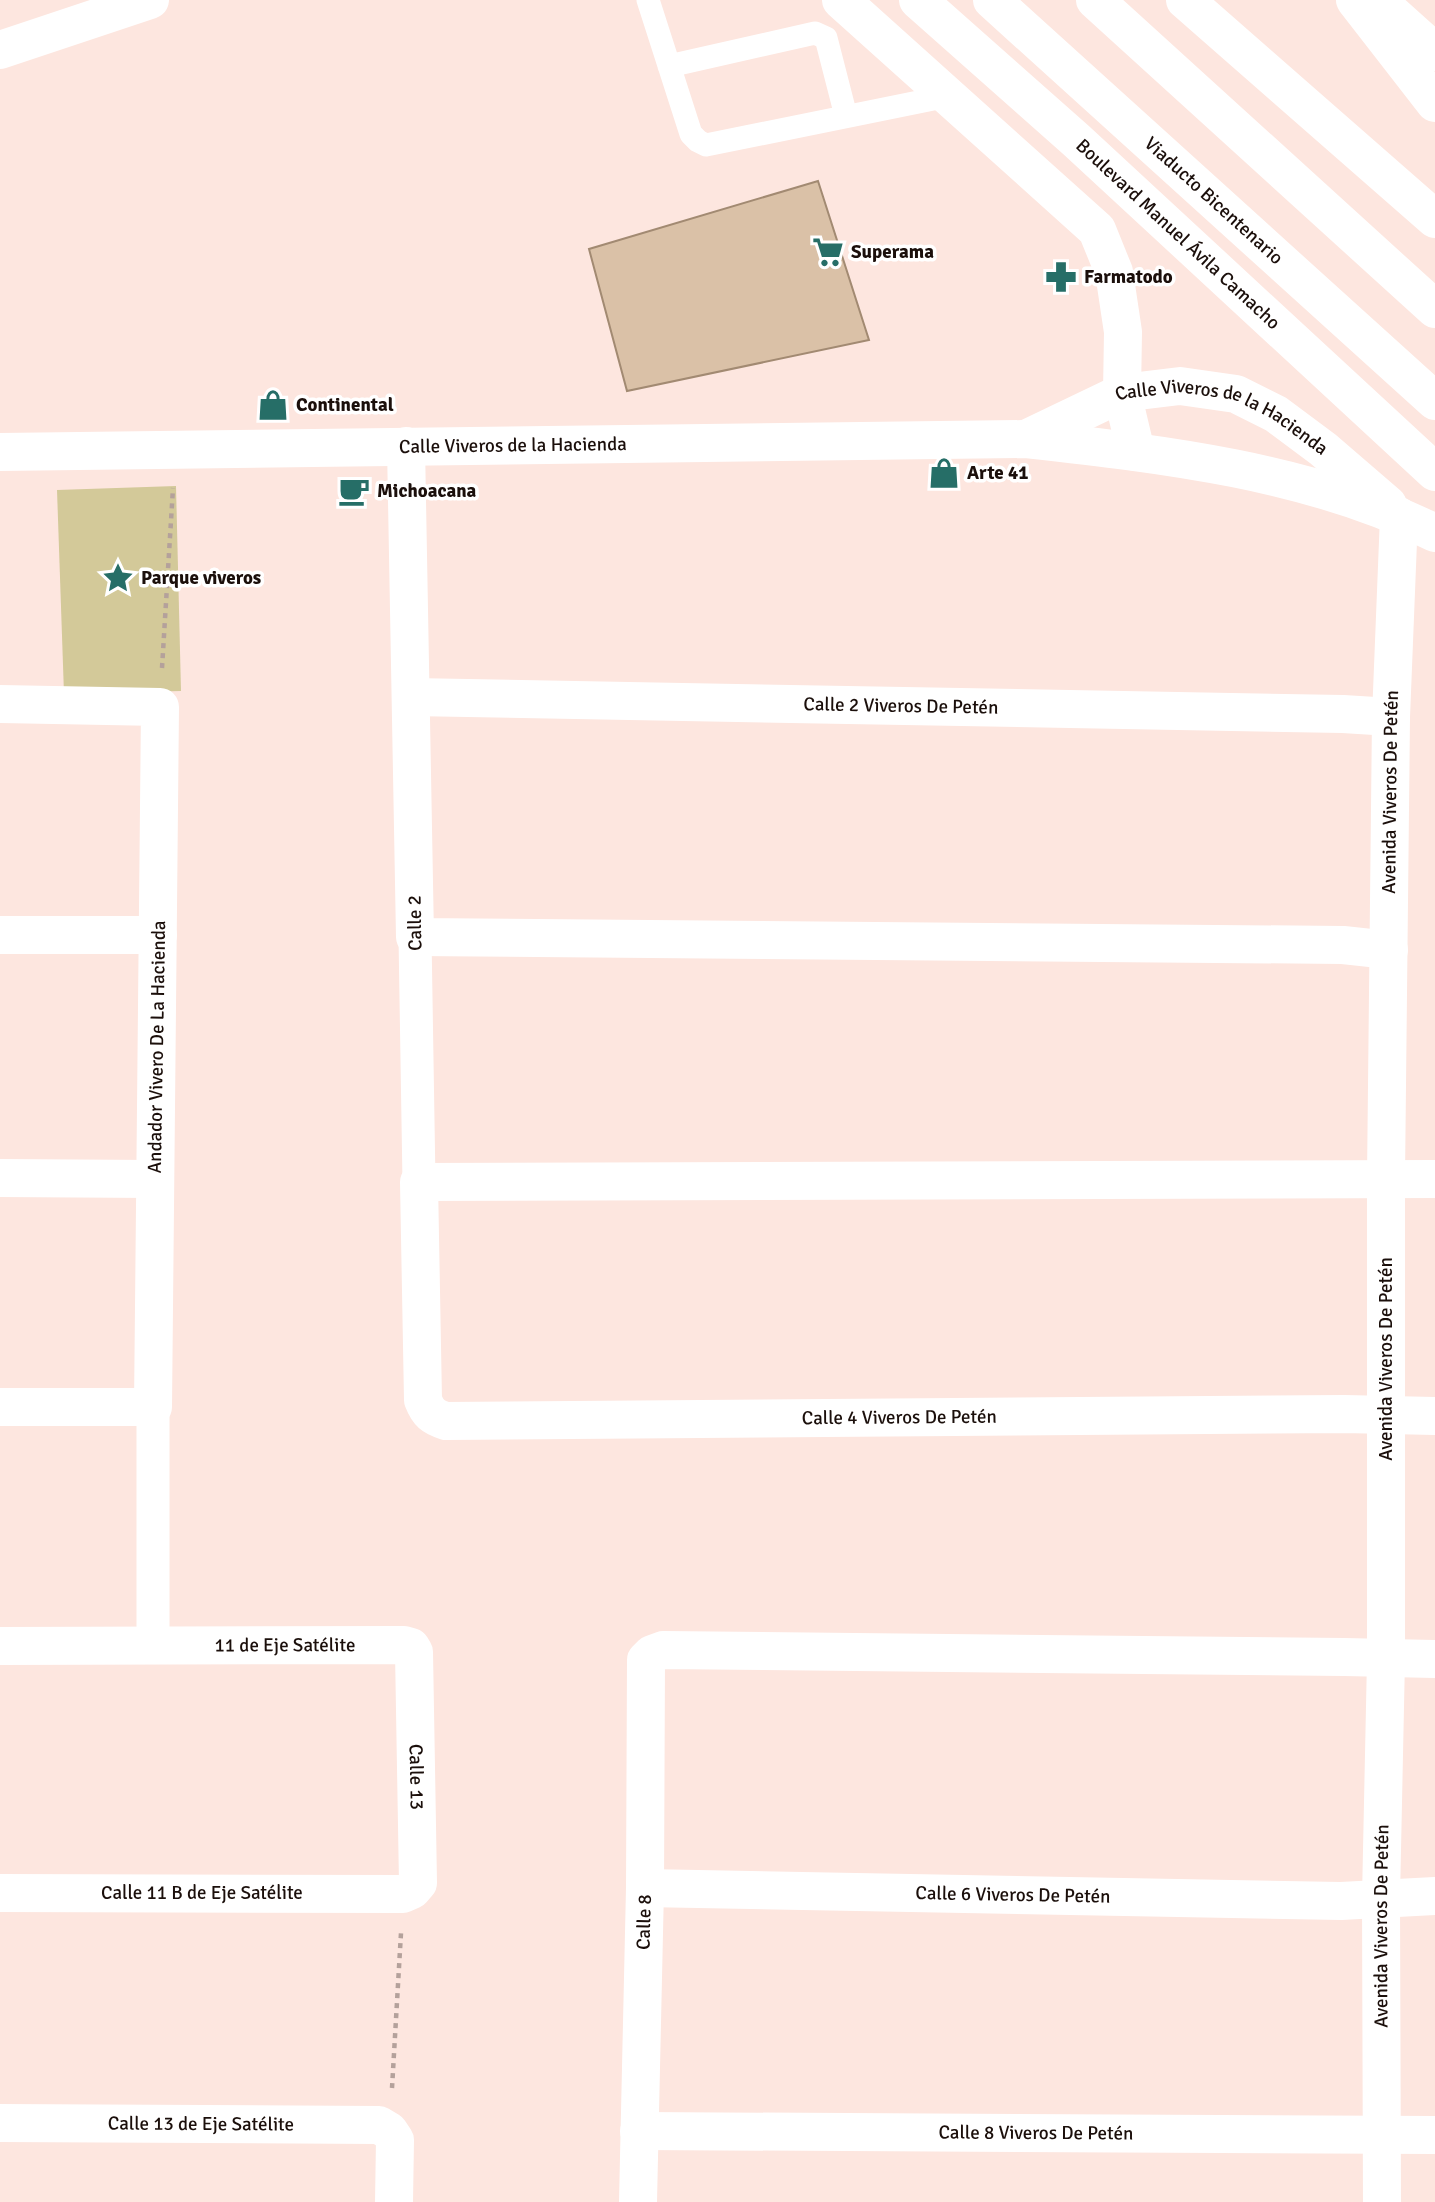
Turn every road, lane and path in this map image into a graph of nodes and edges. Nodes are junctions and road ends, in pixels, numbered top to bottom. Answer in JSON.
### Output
{"nodes":[{"id":1,"x":150,"y":0,"type":"edge"},
{"id":2,"x":648,"y":0,"type":"edge"},
{"id":3,"x":841,"y":0,"type":"edge"},
{"id":4,"x":918,"y":0,"type":"edge"},
{"id":5,"x":992,"y":0,"type":"edge"},
{"id":6,"x":1095,"y":0,"type":"edge"},
{"id":7,"x":1185,"y":0,"type":"edge"},
{"id":8,"x":1355,"y":0,"type":"edge"},
{"id":9,"x":1377,"y":0,"type":"edge"},
{"id":10,"x":0,"y":50,"type":"edge"},
{"id":11,"x":1435,"y":52,"type":"edge"},
{"id":12,"x":669,"y":66,"type":"junction"},
{"id":13,"x":948,"y":96,"type":"junction"},
{"id":14,"x":1435,"y":103,"type":"edge"},
{"id":15,"x":846,"y":116,"type":"junction"},
{"id":16,"x":1435,"y":219,"type":"edge"},
{"id":17,"x":1435,"y":309,"type":"edge"},
{"id":18,"x":1122,"y":393,"type":"junction"},
{"id":19,"x":1435,"y":401,"type":"edge"},
{"id":20,"x":1026,"y":439,"type":"junction"},
{"id":21,"x":405,"y":446,"type":"junction"},
{"id":22,"x":175,"y":449,"type":"junction"},
{"id":23,"x":0,"y":452,"type":"edge"},
{"id":24,"x":1136,"y":452,"type":"junction"},
{"id":25,"x":1435,"y":472,"type":"edge"},
{"id":26,"x":1399,"y":516,"type":"junction"},
{"id":27,"x":1435,"y":533,"type":"edge"},
{"id":28,"x":411,"y":697,"type":"junction"},
{"id":29,"x":0,"y":704,"type":"edge"},
{"id":30,"x":160,"y":707,"type":"junction"},
{"id":31,"x":1391,"y":717,"type":"junction"},
{"id":32,"x":0,"y":935,"type":"edge"},
{"id":33,"x":158,"y":935,"type":"junction"},
{"id":34,"x":415,"y":937,"type":"junction"},
{"id":35,"x":1390,"y":950,"type":"junction"},
{"id":36,"x":0,"y":1178,"type":"edge"},
{"id":37,"x":1386,"y":1178,"type":"junction"},
{"id":38,"x":155,"y":1179,"type":"junction"},
{"id":39,"x":1435,"y":1179,"type":"edge"},
{"id":40,"x":419,"y":1182,"type":"junction"},
{"id":41,"x":424,"y":1400,"type":"joint"},
{"id":42,"x":0,"y":1407,"type":"edge"},
{"id":43,"x":153,"y":1407,"type":"junction"},
{"id":44,"x":1385,"y":1415,"type":"junction"},
{"id":45,"x":1435,"y":1416,"type":"edge"},
{"id":46,"x":0,"y":1646,"type":"edge"},
{"id":47,"x":153,"y":1646,"type":"junction"},
{"id":48,"x":414,"y":1652,"type":"joint"},
{"id":49,"x":1386,"y":1659,"type":"junction"},
{"id":50,"x":1435,"y":1659,"type":"edge"},
{"id":51,"x":645,"y":1888,"type":"junction"},
{"id":52,"x":0,"y":1893,"type":"edge"},
{"id":53,"x":403,"y":1894,"type":"junction"},
{"id":54,"x":1435,"y":1896,"type":"edge"},
{"id":55,"x":1381,"y":1898,"type":"junction"},
{"id":56,"x":0,"y":2123,"type":"edge"},
{"id":57,"x":639,"y":2131,"type":"junction"},
{"id":58,"x":392,"y":2135,"type":"junction"},
{"id":59,"x":1381,"y":2135,"type":"junction"},
{"id":60,"x":1435,"y":2135,"type":"edge"},
{"id":61,"x":394,"y":2202,"type":"edge"},
{"id":62,"x":638,"y":2202,"type":"edge"},
{"id":63,"x":1382,"y":2202,"type":"edge"}],
"edges":[{"from":1,"to":10,"type":"main road"},
{"from":2,"to":12,"type":"lane"},
{"from":3,"to":13,"type":"main road"},
{"from":4,"to":25,"type":"main road","name":"Boulevard Manuel Ávila Camacho"},
{"from":5,"to":19,"type":"main road","name":"Viaducto Bicentenario"},
{"from":6,"to":17,"type":"main road"},
{"from":7,"to":16,"type":"main road"},
{"from":8,"to":14,"type":"main road"},
{"from":9,"to":11,"type":"main road"},
{"from":12,"to":15,"type":"lane"},
{"from":12,"to":15,"type":"lane"},
{"from":13,"to":15,"type":"lane"},
{"from":13,"to":18,"type":"main road"},
{"from":18,"to":20,"type":"main road","name":"Calle Viveros de la Hacienda"},
{"from":18,"to":24,"type":"main road"},
{"from":18,"to":26,"type":"main road","name":"Calle Viveros de la Hacienda"},
{"from":20,"to":21,"type":"main road","name":"Calle Viveros de la Hacienda"},
{"from":20,"to":24,"type":"main road","name":"Calle Viveros de la Hacienda"},
{"from":21,"to":22,"type":"main road","name":"Calle Viveros de la Hacienda"},
{"from":21,"to":28,"type":"main road","name":"Calle 2"},
{"from":22,"to":23,"type":"main road","name":"Calle Viveros de la Hacienda"},
{"from":22,"to":30,"type":"path"},
{"from":24,"to":26,"type":"main road","name":"Calle Viveros de la Hacienda"},
{"from":26,"to":27,"type":"main road","name":"Calle Viveros de la Hacienda"},
{"from":26,"to":31,"type":"main road","name":"Avenida Viveros De Petén"},
{"from":28,"to":31,"type":"main road","name":"Calle 2 Viveros De Petén"},
{"from":28,"to":34,"type":"main road","name":"Calle 2"},
{"from":29,"to":30,"type":"main road"},
{"from":30,"to":33,"type":"main road","name":"Andador Vivero De La Hacienda"},
{"from":31,"to":35,"type":"main road","name":"Avenida Viveros De Petén"},
{"from":32,"to":33,"type":"main road"},
{"from":33,"to":38,"type":"main road","name":"Andador Vivero De La Hacienda"},
{"from":34,"to":35,"type":"main road"},
{"from":34,"to":40,"type":"street","name":"Calle 2"},
{"from":35,"to":37,"type":"main road","name":"Avenida Viveros De Petén"},
{"from":36,"to":38,"type":"main road"},
{"from":37,"to":39,"type":"main road"},
{"from":37,"to":40,"type":"main road"},
{"from":37,"to":44,"type":"main road","name":"Avenida Viveros De Petén"},
{"from":38,"to":43,"type":"main road","name":"Andador Vivero De La Hacienda"},
{"from":40,"to":41,"type":"main road","name":"Calle 2"},
{"from":41,"to":44,"type":"main road","name":"Calle 4 Viveros De Petén"},
{"from":42,"to":43,"type":"main road"},
{"from":43,"to":47,"type":"street","name":"Andador Vivero De La Hacienda"},
{"from":44,"to":45,"type":"main road","name":"Calle 4 Viveros De Petén"},
{"from":44,"to":49,"type":"main road","name":"Avenida Viveros De Petén"},
{"from":46,"to":47,"type":"main road","name":"11 de Eje Satélite"},
{"from":47,"to":48,"type":"main road","name":"11 de Eje Satélite"},
{"from":48,"to":53,"type":"main road","name":"Calle 13"},
{"from":49,"to":50,"type":"main road"},
{"from":49,"to":51,"type":"main road","name":"Calle 8"},
{"from":49,"to":55,"type":"main road","name":"Avenida Viveros De Petén"},
{"from":51,"to":55,"type":"main road","name":"Calle 6 Viveros De Petén"},
{"from":51,"to":57,"type":"main road","name":"Calle 8"},
{"from":52,"to":53,"type":"main road","name":"Calle 11 B de Eje Satélite"},
{"from":53,"to":58,"type":"path"},
{"from":54,"to":55,"type":"main road","name":"Calle 6 Viveros De Petén"},
{"from":55,"to":59,"type":"main road","name":"Avenida Viveros De Petén"},
{"from":56,"to":58,"type":"main road","name":"Calle 13 de Eje Satélite"},
{"from":57,"to":59,"type":"main road","name":"Calle 8 Viveros De Petén"},
{"from":57,"to":62,"type":"main road","name":"Calle 8"},
{"from":58,"to":61,"type":"main road"},
{"from":59,"to":60,"type":"main road","name":"Calle 8 Viveros De Petén"},
{"from":59,"to":63,"type":"main road","name":"Avenida Viveros De Petén"}]}
